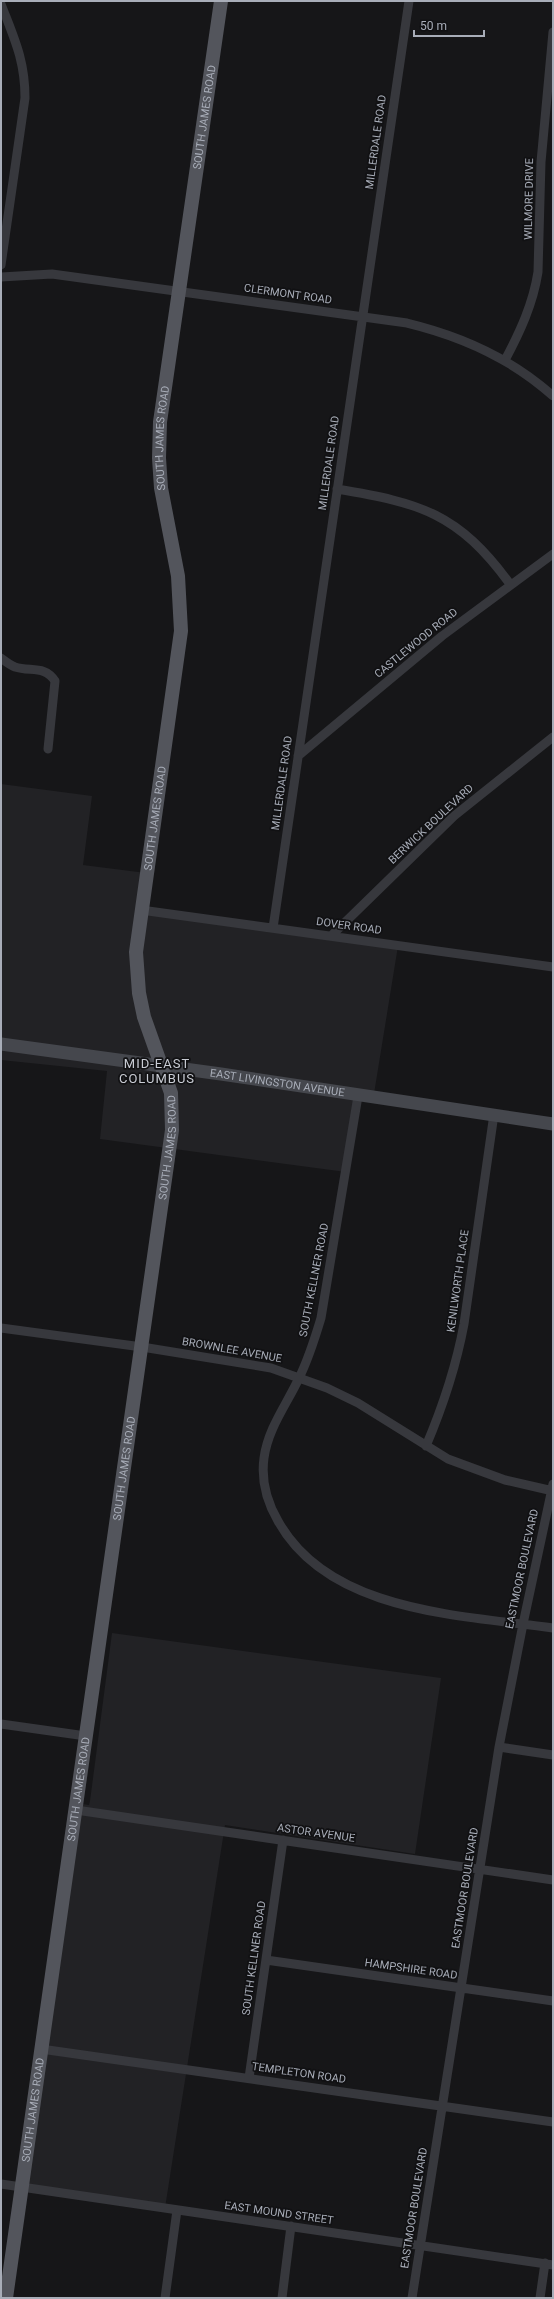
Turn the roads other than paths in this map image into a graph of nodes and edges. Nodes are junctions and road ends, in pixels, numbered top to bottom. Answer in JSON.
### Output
{"nodes":[{"id":1,"x":221,"y":1,"type":"edge"},
{"id":2,"x":409,"y":1,"type":"edge"},
{"id":3,"x":1,"y":4,"type":"edge"},
{"id":4,"x":553,"y":32,"type":"edge"},
{"id":5,"x":1,"y":265,"type":"edge"},
{"id":6,"x":1,"y":277,"type":"edge"},
{"id":7,"x":179,"y":291,"type":"junction"},
{"id":8,"x":363,"y":317,"type":"junction"},
{"id":9,"x":505,"y":360,"type":"junction"},
{"id":10,"x":553,"y":396,"type":"edge"},
{"id":11,"x":337,"y":489,"type":"junction"},
{"id":12,"x":553,"y":554,"type":"edge"},
{"id":13,"x":510,"y":584,"type":"junction"},
{"id":14,"x":1,"y":658,"type":"edge"},
{"id":15,"x":553,"y":737,"type":"edge"},
{"id":16,"x":48,"y":749,"type":"dead end"},
{"id":17,"x":298,"y":756,"type":"junction"},
{"id":18,"x":141,"y":910,"type":"junction"},
{"id":19,"x":273,"y":928,"type":"junction"},
{"id":20,"x":331,"y":936,"type":"junction"},
{"id":21,"x":553,"y":967,"type":"edge"},
{"id":22,"x":1,"y":1044,"type":"edge"},
{"id":23,"x":161,"y":1066,"type":"junction"},
{"id":24,"x":358,"y":1096,"type":"junction"},
{"id":25,"x":494,"y":1114,"type":"junction"},
{"id":26,"x":553,"y":1124,"type":"edge"},
{"id":27,"x":1,"y":1328,"type":"edge"},
{"id":28,"x":142,"y":1347,"type":"junction"},
{"id":29,"x":299,"y":1377,"type":"junction"},
{"id":30,"x":426,"y":1446,"type":"junction"},
{"id":31,"x":552,"y":1488,"type":"edge"},
{"id":32,"x":522,"y":1624,"type":"junction"},
{"id":33,"x":553,"y":1628,"type":"edge"},
{"id":34,"x":1,"y":1724,"type":"edge"},
{"id":35,"x":86,"y":1736,"type":"junction"},
{"id":36,"x":499,"y":1747,"type":"junction"},
{"id":37,"x":553,"y":1755,"type":"edge"},
{"id":38,"x":76,"y":1810,"type":"junction"},
{"id":39,"x":283,"y":1840,"type":"junction"},
{"id":40,"x":480,"y":1869,"type":"junction"},
{"id":41,"x":553,"y":1880,"type":"edge"},
{"id":42,"x":266,"y":1960,"type":"junction"},
{"id":43,"x":461,"y":1988,"type":"junction"},
{"id":44,"x":553,"y":2001,"type":"edge"},
{"id":45,"x":41,"y":2049,"type":"junction"},
{"id":46,"x":249,"y":2078,"type":"junction"},
{"id":47,"x":442,"y":2106,"type":"junction"},
{"id":48,"x":553,"y":2122,"type":"edge"},
{"id":49,"x":1,"y":2184,"type":"edge"},
{"id":50,"x":21,"y":2187,"type":"junction"},
{"id":51,"x":177,"y":2210,"type":"junction"},
{"id":52,"x":291,"y":2226,"type":"junction"},
{"id":53,"x":420,"y":2245,"type":"junction"},
{"id":54,"x":549,"y":2264,"type":"edge"},
{"id":55,"x":6,"y":2298,"type":"edge"},
{"id":56,"x":165,"y":2298,"type":"edge"},
{"id":57,"x":282,"y":2298,"type":"edge"},
{"id":58,"x":412,"y":2298,"type":"edge"},
{"id":59,"x":540,"y":2298,"type":"edge"}],
"edges":[{"from":1,"to":7,"type":"main road","name":"SOUTH JAMES ROAD"},
{"from":2,"to":8,"type":"street","name":"MILLERDALE ROAD"},
{"from":3,"to":5,"type":"street"},
{"from":4,"to":9,"type":"street","name":"WILMORE DRIVE"},
{"from":6,"to":7,"type":"street","name":"CLERMONT ROAD"},
{"from":7,"to":8,"type":"street","name":"CLERMONT ROAD"},
{"from":7,"to":18,"type":"main road","name":"SOUTH JAMES ROAD"},
{"from":8,"to":9,"type":"street","name":"CLERMONT ROAD"},
{"from":8,"to":11,"type":"street","name":"MILLERDALE ROAD"},
{"from":9,"to":10,"type":"street","name":"CLERMONT ROAD"},
{"from":11,"to":13,"type":"street"},
{"from":11,"to":17,"type":"street","name":"MILLERDALE ROAD"},
{"from":12,"to":13,"type":"street","name":"CASTLEWOOD ROAD"},
{"from":13,"to":17,"type":"street","name":"CASTLEWOOD ROAD"},
{"from":14,"to":16,"type":"street"},
{"from":15,"to":20,"type":"street","name":"BERWICK BOULEVARD"},
{"from":17,"to":19,"type":"street","name":"MILLERDALE ROAD"},
{"from":18,"to":19,"type":"street","name":"DOVER ROAD"},
{"from":18,"to":23,"type":"main road","name":"SOUTH JAMES ROAD"},
{"from":19,"to":20,"type":"street","name":"DOVER ROAD"},
{"from":20,"to":21,"type":"street","name":"DOVER ROAD"},
{"from":22,"to":23,"type":"main road","name":"EAST LIVINGSTON AVENUE"},
{"from":23,"to":24,"type":"main road","name":"EAST LIVINGSTON AVENUE"},
{"from":23,"to":28,"type":"main road","name":"SOUTH JAMES ROAD"},
{"from":24,"to":25,"type":"main road","name":"EAST LIVINGSTON AVENUE"},
{"from":24,"to":29,"type":"street","name":"SOUTH KELLNER ROAD"},
{"from":25,"to":26,"type":"main road","name":"EAST LIVINGSTON AVENUE"},
{"from":25,"to":30,"type":"street","name":"KENILWORTH PLACE"},
{"from":27,"to":28,"type":"street","name":"BROWNLEE AVENUE"},
{"from":28,"to":29,"type":"street","name":"BROWNLEE AVENUE"},
{"from":28,"to":35,"type":"main road","name":"SOUTH JAMES ROAD"},
{"from":29,"to":30,"type":"street","name":"BROWNLEE AVENUE"},
{"from":29,"to":32,"type":"street","name":"SOUTH KELLNER ROAD"},
{"from":30,"to":31,"type":"street","name":"BROWNLEE AVENUE"},
{"from":31,"to":32,"type":"street","name":"EASTMOOR BOULEVARD"},
{"from":32,"to":33,"type":"street","name":"SOUTH KELLNER ROAD"},
{"from":32,"to":36,"type":"street","name":"EASTMOOR BOULEVARD"},
{"from":34,"to":35,"type":"street"},
{"from":35,"to":38,"type":"main road","name":"SOUTH JAMES ROAD"},
{"from":36,"to":37,"type":"street"},
{"from":36,"to":40,"type":"street","name":"EASTMOOR BOULEVARD"},
{"from":38,"to":39,"type":"street","name":"ASTOR AVENUE"},
{"from":38,"to":45,"type":"main road","name":"SOUTH JAMES ROAD"},
{"from":39,"to":40,"type":"street","name":"ASTOR AVENUE"},
{"from":39,"to":42,"type":"street","name":"SOUTH KELLNER ROAD"},
{"from":40,"to":41,"type":"street","name":"ASTOR AVENUE"},
{"from":40,"to":43,"type":"street","name":"EASTMOOR BOULEVARD"},
{"from":42,"to":43,"type":"street","name":"HAMPSHIRE ROAD"},
{"from":42,"to":46,"type":"street","name":"SOUTH KELLNER ROAD"},
{"from":43,"to":44,"type":"street","name":"HAMPSHIRE ROAD"},
{"from":43,"to":47,"type":"street","name":"EASTMOOR BOULEVARD"},
{"from":45,"to":46,"type":"street","name":"TEMPLETON ROAD"},
{"from":45,"to":50,"type":"main road","name":"SOUTH JAMES ROAD"},
{"from":46,"to":47,"type":"street","name":"TEMPLETON ROAD"},
{"from":47,"to":48,"type":"street","name":"TEMPLETON ROAD"},
{"from":47,"to":53,"type":"street","name":"EASTMOOR BOULEVARD"},
{"from":49,"to":50,"type":"street","name":"EAST MOUND STREET"},
{"from":50,"to":51,"type":"street","name":"EAST MOUND STREET"},
{"from":50,"to":55,"type":"main road","name":"SOUTH JAMES ROAD"},
{"from":51,"to":52,"type":"street","name":"EAST MOUND STREET"},
{"from":51,"to":56,"type":"street"},
{"from":52,"to":53,"type":"street","name":"EAST MOUND STREET"},
{"from":52,"to":57,"type":"street"},
{"from":53,"to":54,"type":"street","name":"EAST MOUND STREET"},
{"from":53,"to":58,"type":"street","name":"EASTMOOR BOULEVARD"},
{"from":54,"to":59,"type":"street"}]}
